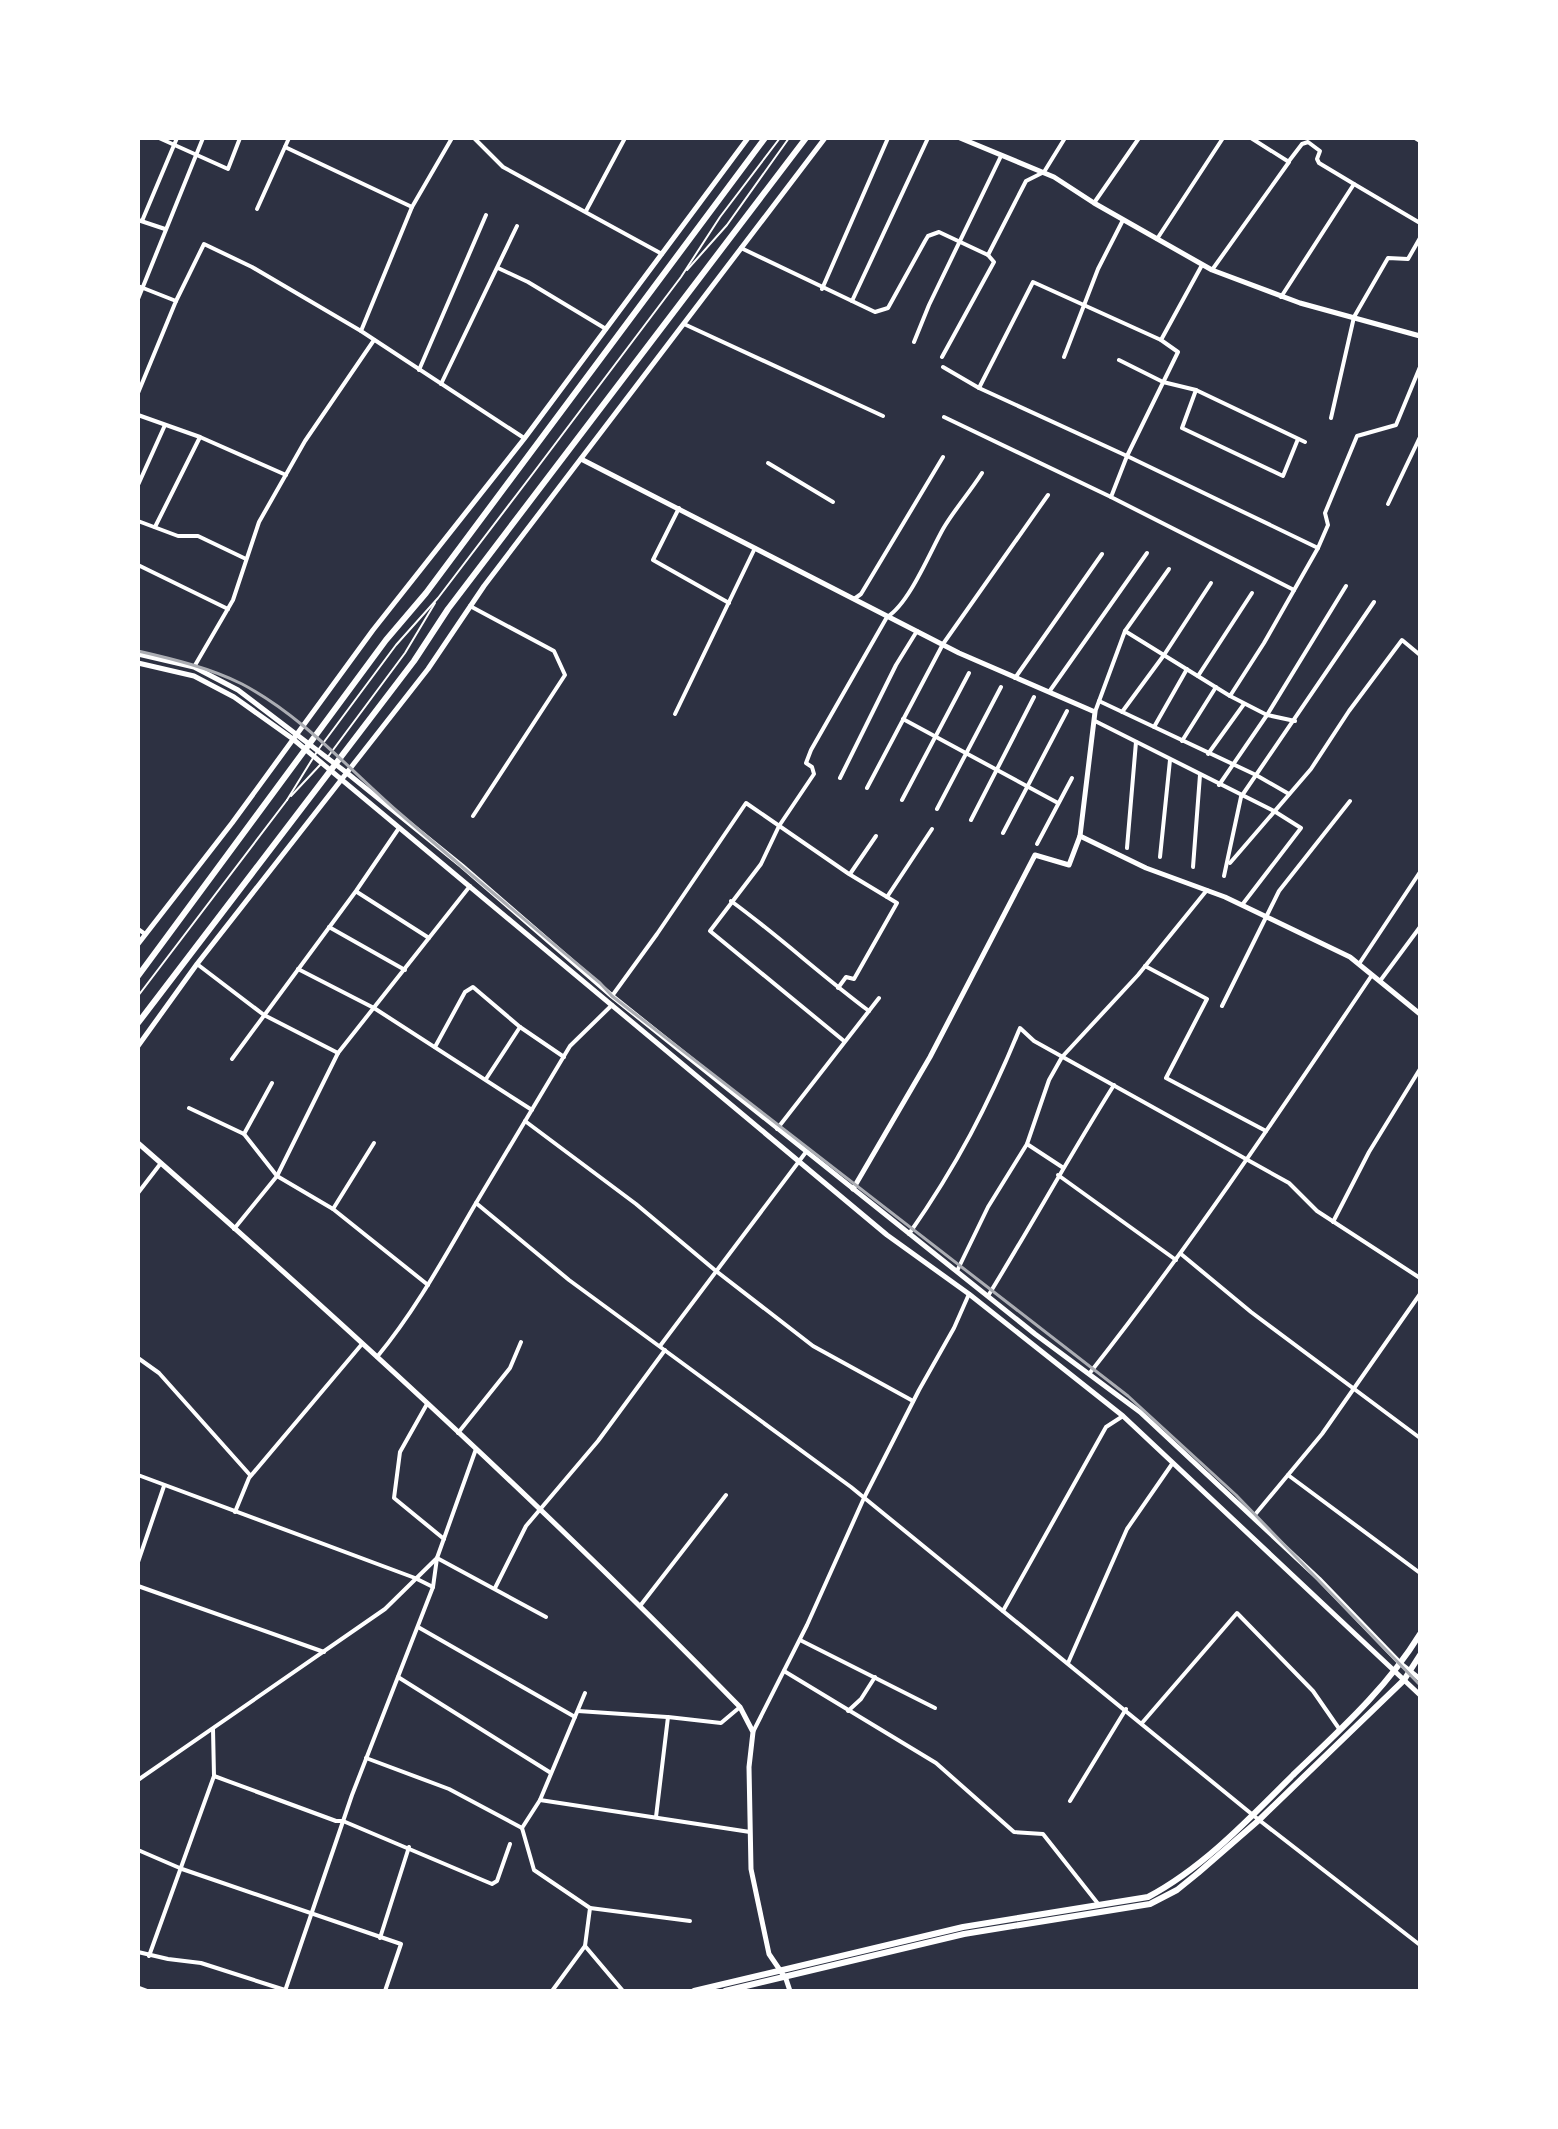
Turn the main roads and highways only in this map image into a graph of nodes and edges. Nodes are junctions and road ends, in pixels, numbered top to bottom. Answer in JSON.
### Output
{"nodes":[{"id":1,"x":765,"y":138,"type":"edge"},
{"id":2,"x":806,"y":138,"type":"edge"},
{"id":3,"x":138,"y":976,"type":"edge"},
{"id":4,"x":138,"y":1023,"type":"edge"},
{"id":5,"x":1420,"y":1634,"type":"edge"},
{"id":6,"x":1420,"y":1655,"type":"edge"},
{"id":7,"x":1256,"y":1817,"type":"junction"},
{"id":8,"x":694,"y":1991,"type":"edge"},
{"id":9,"x":725,"y":1991,"type":"edge"}],
"edges":[{"from":1,"to":3,"type":"main road"},
{"from":2,"to":4,"type":"main road"},
{"from":5,"to":7,"type":"main road"},
{"from":6,"to":7,"type":"main road"},
{"from":7,"to":8,"type":"main road"},
{"from":7,"to":9,"type":"main road"}]}
